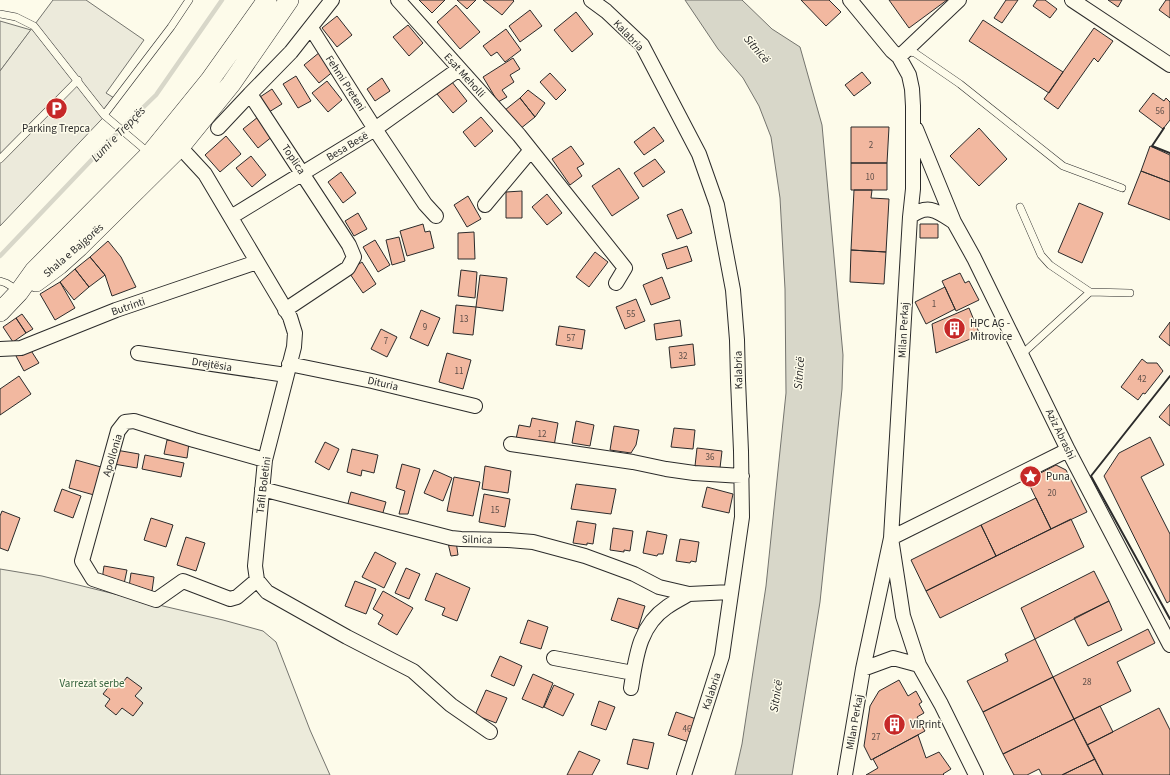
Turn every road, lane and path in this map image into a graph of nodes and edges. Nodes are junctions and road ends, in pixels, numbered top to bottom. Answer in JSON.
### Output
{"nodes":[{"id":1,"x":189,"y":0,"type":"edge"},
{"id":2,"x":267,"y":0,"type":"edge"},
{"id":3,"x":289,"y":0,"type":"edge"},
{"id":4,"x":332,"y":0,"type":"edge"},
{"id":5,"x":398,"y":0,"type":"edge"},
{"id":6,"x":591,"y":0,"type":"edge"},
{"id":7,"x":850,"y":0,"type":"edge"},
{"id":8,"x":959,"y":0,"type":"edge"},
{"id":9,"x":1072,"y":0,"type":"edge"},
{"id":10,"x":0,"y":14,"type":"edge"},
{"id":11,"x":311,"y":28,"type":"junction"},
{"id":12,"x":903,"y":54,"type":"junction"},
{"id":13,"x":1170,"y":65,"type":"edge"},
{"id":14,"x":459,"y":69,"type":"junction"},
{"id":15,"x":78,"y":80,"type":"junction"},
{"id":16,"x":250,"y":94,"type":"junction"},
{"id":17,"x":104,"y":115,"type":"junction"},
{"id":18,"x":912,"y":121,"type":"junction"},
{"id":19,"x":218,"y":128,"type":"dead end"},
{"id":20,"x":375,"y":129,"type":"junction"},
{"id":21,"x":180,"y":147,"type":"junction"},
{"id":22,"x":531,"y":150,"type":"junction"},
{"id":23,"x":0,"y":159,"type":"edge"},
{"id":24,"x":157,"y":159,"type":"junction"},
{"id":25,"x":303,"y":173,"type":"junction"},
{"id":26,"x":1122,"y":188,"type":"dead end"},
{"id":27,"x":484,"y":204,"type":"dead end"},
{"id":28,"x":1020,"y":207,"type":"dead end"},
{"id":29,"x":436,"y":216,"type":"dead end"},
{"id":30,"x":231,"y":217,"type":"junction"},
{"id":31,"x":910,"y":217,"type":"junction"},
{"id":32,"x":954,"y":222,"type":"junction"},
{"id":33,"x":257,"y":262,"type":"junction"},
{"id":34,"x":616,"y":283,"type":"dead end"},
{"id":35,"x":8,"y":285,"type":"edge"},
{"id":36,"x":1090,"y":292,"type":"junction"},
{"id":37,"x":1130,"y":293,"type":"dead end"},
{"id":38,"x":285,"y":310,"type":"junction"},
{"id":39,"x":0,"y":312,"type":"edge"},
{"id":40,"x":0,"y":349,"type":"edge"},
{"id":41,"x":138,"y":353,"type":"dead end"},
{"id":42,"x":1022,"y":355,"type":"junction"},
{"id":43,"x":288,"y":370,"type":"junction"},
{"id":44,"x":475,"y":406,"type":"dead end"},
{"id":45,"x":511,"y":444,"type":"dead end"},
{"id":46,"x":1068,"y":450,"type":"junction"},
{"id":47,"x":265,"y":460,"type":"junction"},
{"id":48,"x":742,"y":476,"type":"junction"},
{"id":49,"x":262,"y":489,"type":"junction"},
{"id":50,"x":891,"y":538,"type":"junction"},
{"id":51,"x":257,"y":580,"type":"junction"},
{"id":52,"x":731,"y":592,"type":"junction"},
{"id":53,"x":689,"y":594,"type":"junction"},
{"id":54,"x":1170,"y":645,"type":"edge"},
{"id":55,"x":554,"y":658,"type":"dead end"},
{"id":56,"x":919,"y":665,"type":"junction"},
{"id":57,"x":863,"y":669,"type":"junction"},
{"id":58,"x":633,"y":673,"type":"junction"},
{"id":59,"x":631,"y":688,"type":"dead end"},
{"id":60,"x":490,"y":732,"type":"dead end"},
{"id":61,"x":684,"y":775,"type":"edge"},
{"id":62,"x":844,"y":775,"type":"edge"},
{"id":63,"x":976,"y":775,"type":"edge"}],
"edges":[{"from":1,"to":17,"type":"lane"},
{"from":2,"to":24,"type":"main road","name":"Shala e Bajgorës"},
{"from":3,"to":21,"type":"main road","name":"Shala e Bajgorës"},
{"from":4,"to":11,"type":"street"},
{"from":5,"to":14,"type":"street","name":"Esat Meholli"},
{"from":6,"to":48,"type":"street","name":"Kalabria"},
{"from":7,"to":12,"type":"street","name":"Aziz Abrashi"},
{"from":8,"to":12,"type":"street"},
{"from":9,"to":13,"type":"street"},
{"from":10,"to":15,"type":"lane"},
{"from":11,"to":16,"type":"street"},
{"from":11,"to":20,"type":"street","name":"Fehmi Preteni"},
{"from":12,"to":18,"type":"street","name":"Aziz Abrashi"},
{"from":12,"to":26,"type":"lane"},
{"from":14,"to":20,"type":"street","name":"Besa Besë"},
{"from":14,"to":22,"type":"street","name":"Esat Meholli"},
{"from":15,"to":17,"type":"lane"},
{"from":15,"to":23,"type":"lane"},
{"from":16,"to":19,"type":"street"},
{"from":16,"to":25,"type":"street","name":"Toplica"},
{"from":17,"to":24,"type":"lane"},
{"from":18,"to":31,"type":"street","name":"Milan Perkaj"},
{"from":18,"to":32,"type":"street","name":"Aziz Abrashi"},
{"from":20,"to":25,"type":"street","name":"Besa Besë"},
{"from":20,"to":29,"type":"street","name":"Fehmi Preteni"},
{"from":21,"to":24,"type":"main road","name":"Shala e Bajgorës"},
{"from":21,"to":30,"type":"street","name":"Tafil Boletini"},
{"from":22,"to":27,"type":"street"},
{"from":22,"to":34,"type":"street","name":"Esat Meholli"},
{"from":24,"to":35,"type":"main road","name":"Shala e Bajgorës"},
{"from":25,"to":30,"type":"street","name":"Besa Besë"},
{"from":25,"to":38,"type":"street","name":"Toplica"},
{"from":28,"to":36,"type":"lane"},
{"from":30,"to":33,"type":"street","name":"Tafil Boletini"},
{"from":31,"to":32,"type":"street","name":"Aziz Abrashi"},
{"from":31,"to":50,"type":"street","name":"Milan Perkaj"},
{"from":32,"to":42,"type":"street","name":"Aziz Abrashi"},
{"from":33,"to":38,"type":"street","name":"Tafil Boletini"},
{"from":33,"to":40,"type":"street","name":"Butrinti"},
{"from":35,"to":39,"type":"main road","name":"Shala e Bajgorës"},
{"from":36,"to":37,"type":"lane"},
{"from":36,"to":42,"type":"lane"},
{"from":38,"to":43,"type":"street","name":"Tafil Boletini"},
{"from":41,"to":43,"type":"street","name":"Drejtësia"},
{"from":42,"to":46,"type":"street","name":"Aziz Abrashi"},
{"from":43,"to":44,"type":"street","name":"Dituria"},
{"from":43,"to":47,"type":"street","name":"Tafil Boletini"},
{"from":45,"to":48,"type":"street"},
{"from":46,"to":50,"type":"street"},
{"from":46,"to":54,"type":"street","name":"Aziz Abrashi"},
{"from":47,"to":49,"type":"street","name":"Tafil Boletini"},
{"from":47,"to":51,"type":"street","name":"Apollonia"},
{"from":48,"to":52,"type":"street","name":"Kalabria"},
{"from":49,"to":51,"type":"street","name":"Tafil Boletini"},
{"from":49,"to":53,"type":"street","name":"Silnica"},
{"from":50,"to":56,"type":"street","name":"Milan Perkaj"},
{"from":50,"to":57,"type":"street","name":"Milan Perkaj"},
{"from":51,"to":60,"type":"street"},
{"from":52,"to":53,"type":"street","name":"Silnica"},
{"from":52,"to":61,"type":"street","name":"Kalabria"},
{"from":53,"to":58,"type":"street","name":"Silnica"},
{"from":55,"to":58,"type":"street"},
{"from":56,"to":57,"type":"street"},
{"from":56,"to":63,"type":"street","name":"Milan Perkaj"},
{"from":57,"to":62,"type":"street","name":"Milan Perkaj"},
{"from":58,"to":59,"type":"street","name":"Silnica"}]}
